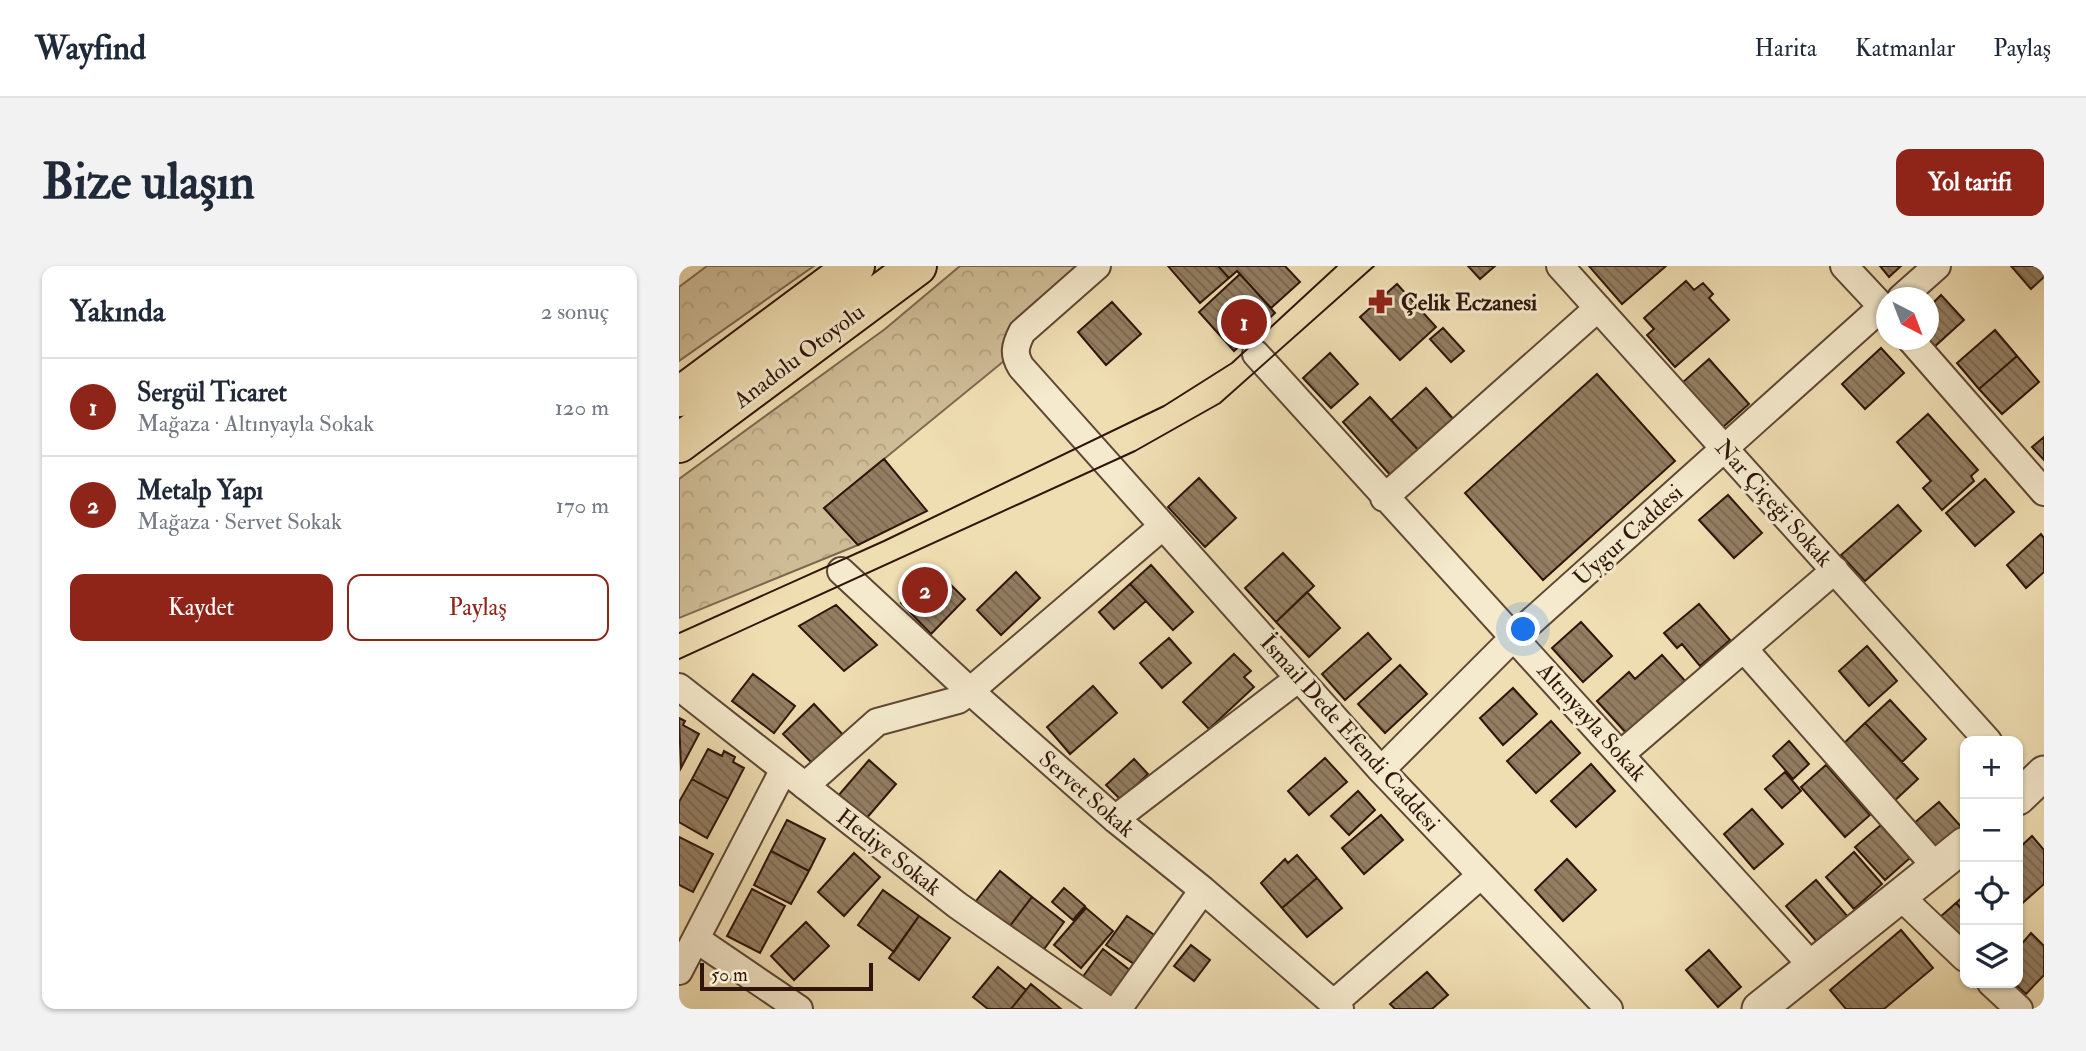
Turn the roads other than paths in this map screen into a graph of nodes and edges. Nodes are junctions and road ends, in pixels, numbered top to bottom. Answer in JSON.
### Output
{"nodes":[{"id":1,"x":855,"y":266,"type":"edge"},
{"id":2,"x":917,"y":266,"type":"edge"},
{"id":3,"x":1097,"y":266,"type":"edge"},
{"id":4,"x":1560,"y":266,"type":"edge"},
{"id":5,"x":1844,"y":266,"type":"edge"},
{"id":6,"x":1937,"y":266,"type":"edge"},
{"id":7,"x":1912,"y":287,"type":"edge"},
{"id":8,"x":1876,"y":297,"type":"edge"},
{"id":9,"x":1598,"y":308,"type":"junction"},
{"id":10,"x":1876,"y":318,"type":"edge"},
{"id":11,"x":1919,"y":350,"type":"edge"},
{"id":12,"x":1256,"y":354,"type":"dead end"},
{"id":13,"x":679,"y":397,"type":"edge"},
{"id":14,"x":679,"y":443,"type":"edge"},
{"id":15,"x":1725,"y":449,"type":"junction"},
{"id":16,"x":2044,"y":492,"type":"edge"},
{"id":17,"x":1384,"y":498,"type":"junction"},
{"id":18,"x":1163,"y":526,"type":"junction"},
{"id":19,"x":1835,"y":570,"type":"junction"},
{"id":20,"x":841,"y":571,"type":"dead end"},
{"id":21,"x":1514,"y":637,"type":"junction"},
{"id":22,"x":1744,"y":649,"type":"junction"},
{"id":23,"x":1299,"y":678,"type":"junction"},
{"id":24,"x":679,"y":687,"type":"edge"},
{"id":25,"x":970,"y":691,"type":"junction"},
{"id":26,"x":1984,"y":736,"type":"edge"},
{"id":27,"x":1621,"y":754,"type":"junction"},
{"id":28,"x":783,"y":769,"type":"junction"},
{"id":29,"x":1381,"y":770,"type":"junction"},
{"id":30,"x":805,"y":786,"type":"junction"},
{"id":31,"x":1115,"y":819,"type":"junction"},
{"id":32,"x":1960,"y":848,"type":"edge"},
{"id":33,"x":1937,"y":868,"type":"junction"},
{"id":34,"x":1480,"y":876,"type":"junction"},
{"id":35,"x":1203,"y":890,"type":"junction"},
{"id":36,"x":1902,"y":898,"type":"junction"},
{"id":37,"x":696,"y":939,"type":"junction"},
{"id":38,"x":1960,"y":953,"type":"edge"},
{"id":39,"x":1813,"y":967,"type":"junction"},
{"id":40,"x":679,"y":971,"type":"edge"},
{"id":41,"x":1996,"y":988,"type":"edge"},
{"id":42,"x":1337,"y":1007,"type":"edge"},
{"id":43,"x":799,"y":1009,"type":"edge"},
{"id":44,"x":1106,"y":1009,"type":"edge"},
{"id":45,"x":1118,"y":1009,"type":"edge"},
{"id":46,"x":1609,"y":1009,"type":"edge"},
{"id":47,"x":1759,"y":1009,"type":"edge"},
{"id":48,"x":2019,"y":1009,"type":"edge"}],
"edges":[{"from":1,"to":13,"type":"highway","name":"Anadolu Otoyolu"},
{"from":2,"to":14,"type":"highway","name":"Anadolu Otoyolu"},
{"from":3,"to":18,"type":"street","name":"İsmail Dede Efendi Caddesi"},
{"from":4,"to":9,"type":"street","name":"Nar Çiçeği Sokak"},
{"from":5,"to":8,"type":"street"},
{"from":6,"to":7,"type":"street","name":"Uygur Caddesi"},
{"from":9,"to":15,"type":"street","name":"Nar Çiçeği Sokak"},
{"from":9,"to":17,"type":"street"},
{"from":10,"to":15,"type":"street","name":"Uygur Caddesi"},
{"from":11,"to":16,"type":"street"},
{"from":12,"to":17,"type":"street","name":"Altınyayla Sokak"},
{"from":15,"to":19,"type":"street","name":"Nar Çiçeği Sokak"},
{"from":15,"to":21,"type":"street","name":"Uygur Caddesi"},
{"from":17,"to":21,"type":"street","name":"Altınyayla Sokak"},
{"from":18,"to":23,"type":"street","name":"İsmail Dede Efendi Caddesi"},
{"from":18,"to":25,"type":"street"},
{"from":19,"to":22,"type":"street"},
{"from":19,"to":26,"type":"street","name":"Nar Çiçeği Sokak"},
{"from":20,"to":25,"type":"street","name":"Servet Sokak"},
{"from":21,"to":27,"type":"street","name":"Altınyayla Sokak"},
{"from":21,"to":29,"type":"street","name":"Uygur Caddesi"},
{"from":22,"to":27,"type":"street"},
{"from":22,"to":33,"type":"street"},
{"from":23,"to":29,"type":"street","name":"İsmail Dede Efendi Caddesi"},
{"from":23,"to":31,"type":"street"},
{"from":24,"to":28,"type":"street","name":"Hediye Sokak"},
{"from":25,"to":30,"type":"street"},
{"from":25,"to":31,"type":"street","name":"Servet Sokak"},
{"from":27,"to":39,"type":"street","name":"Altınyayla Sokak"},
{"from":28,"to":30,"type":"street","name":"Hediye Sokak"},
{"from":28,"to":37,"type":"street"},
{"from":29,"to":34,"type":"street","name":"İsmail Dede Efendi Caddesi"},
{"from":30,"to":44,"type":"street","name":"Hediye Sokak"},
{"from":31,"to":35,"type":"street","name":"Servet Sokak"},
{"from":32,"to":33,"type":"street"},
{"from":33,"to":36,"type":"street"},
{"from":34,"to":42,"type":"street"},
{"from":34,"to":46,"type":"street","name":"İsmail Dede Efendi Caddesi"},
{"from":35,"to":42,"type":"street","name":"Servet Sokak"},
{"from":35,"to":45,"type":"street"},
{"from":36,"to":38,"type":"street"},
{"from":36,"to":39,"type":"street"},
{"from":37,"to":40,"type":"street"},
{"from":37,"to":43,"type":"street"},
{"from":39,"to":47,"type":"street"},
{"from":41,"to":48,"type":"street"}]}
